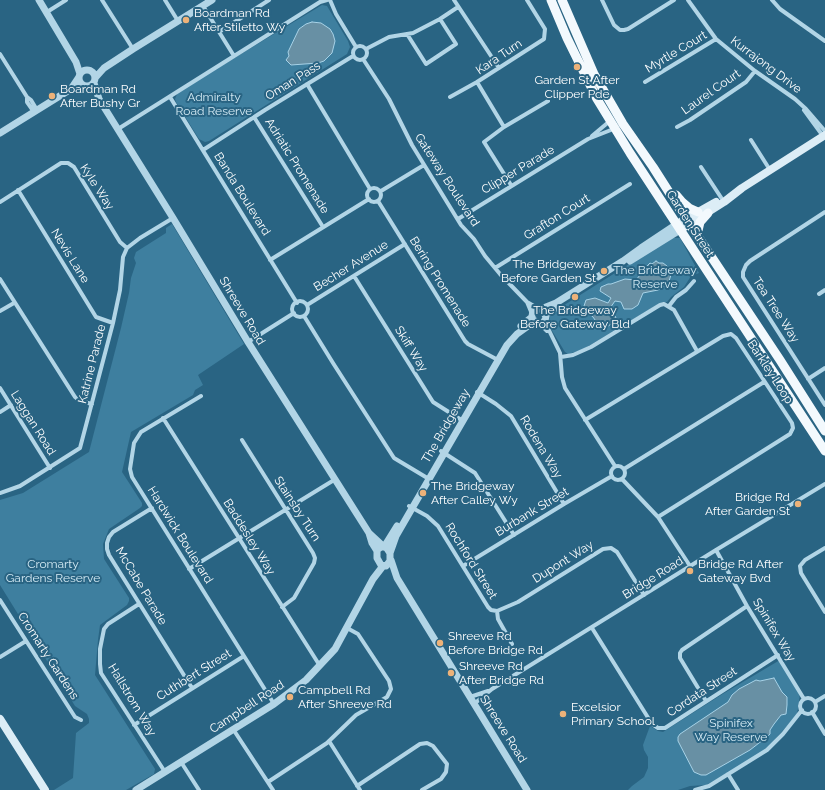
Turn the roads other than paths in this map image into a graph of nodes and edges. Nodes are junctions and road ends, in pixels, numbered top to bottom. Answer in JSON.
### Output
{"nodes":[{"id":1,"x":39,"y":0,"type":"edge"},
{"id":2,"x":66,"y":0,"type":"edge"},
{"id":3,"x":102,"y":0,"type":"edge"},
{"id":4,"x":165,"y":0,"type":"edge"},
{"id":5,"x":212,"y":0,"type":"edge"},
{"id":6,"x":269,"y":0,"type":"edge"},
{"id":7,"x":328,"y":0,"type":"edge"},
{"id":8,"x":454,"y":0,"type":"edge"},
{"id":9,"x":527,"y":0,"type":"edge"},
{"id":10,"x":551,"y":0,"type":"edge"},
{"id":11,"x":562,"y":0,"type":"edge"},
{"id":12,"x":602,"y":0,"type":"edge"},
{"id":13,"x":674,"y":0,"type":"edge"},
{"id":14,"x":688,"y":0,"type":"edge"},
{"id":15,"x":772,"y":0,"type":"edge"},
{"id":16,"x":203,"y":6,"type":"junction"},
{"id":17,"x":458,"y":7,"type":"junction"},
{"id":18,"x":47,"y":12,"type":"junction"},
{"id":19,"x":440,"y":19,"type":"junction"},
{"id":20,"x":178,"y":21,"type":"junction"},
{"id":21,"x":219,"y":32,"type":"junction"},
{"id":22,"x":407,"y":34,"type":"junction"},
{"id":23,"x":716,"y":39,"type":"junction"},
{"id":24,"x":825,"y":41,"type":"edge"},
{"id":25,"x":356,"y":47,"type":"junction"},
{"id":26,"x":133,"y":49,"type":"junction"},
{"id":27,"x":366,"y":49,"type":"junction"},
{"id":28,"x":0,"y":54,"type":"edge"},
{"id":29,"x":234,"y":56,"type":"junction"},
{"id":30,"x":353,"y":56,"type":"junction"},
{"id":31,"x":363,"y":59,"type":"junction"},
{"id":32,"x":104,"y":68,"type":"junction"},
{"id":33,"x":499,"y":68,"type":"junction"},
{"id":34,"x":755,"y":72,"type":"junction"},
{"id":35,"x":84,"y":73,"type":"junction"},
{"id":36,"x":477,"y":82,"type":"junction"},
{"id":37,"x":645,"y":82,"type":"dead end"},
{"id":38,"x":90,"y":83,"type":"junction"},
{"id":39,"x":307,"y":84,"type":"junction"},
{"id":40,"x":71,"y":89,"type":"junction"},
{"id":41,"x":170,"y":97,"type":"junction"},
{"id":42,"x":450,"y":97,"type":"dead end"},
{"id":43,"x":548,"y":101,"type":"dead end"},
{"id":44,"x":35,"y":111,"type":"junction"},
{"id":45,"x":254,"y":117,"type":"junction"},
{"id":46,"x":614,"y":117,"type":"junction"},
{"id":47,"x":504,"y":126,"type":"junction"},
{"id":48,"x":619,"y":126,"type":"junction"},
{"id":49,"x":676,"y":127,"type":"dead end"},
{"id":50,"x":117,"y":130,"type":"junction"},
{"id":51,"x":0,"y":133,"type":"edge"},
{"id":52,"x":824,"y":134,"type":"edge"},
{"id":53,"x":588,"y":139,"type":"junction"},
{"id":54,"x":750,"y":140,"type":"dead end"},
{"id":55,"x":203,"y":150,"type":"junction"},
{"id":56,"x":424,"y":165,"type":"junction"},
{"id":57,"x":653,"y":167,"type":"junction"},
{"id":58,"x":701,"y":167,"type":"dead end"},
{"id":59,"x":770,"y":170,"type":"junction"},
{"id":60,"x":630,"y":184,"type":"dead end"},
{"id":61,"x":511,"y":185,"type":"junction"},
{"id":62,"x":370,"y":189,"type":"junction"},
{"id":63,"x":18,"y":190,"type":"junction"},
{"id":64,"x":381,"y":191,"type":"junction"},
{"id":65,"x":368,"y":199,"type":"junction"},
{"id":66,"x":723,"y":200,"type":"junction"},
{"id":67,"x":378,"y":201,"type":"junction"},
{"id":68,"x":0,"y":202,"type":"edge"},
{"id":69,"x":698,"y":212,"type":"junction"},
{"id":70,"x":825,"y":212,"type":"edge"},
{"id":71,"x":708,"y":213,"type":"junction"},
{"id":72,"x":173,"y":218,"type":"junction"},
{"id":73,"x":458,"y":219,"type":"junction"},
{"id":74,"x":688,"y":221,"type":"junction"},
{"id":75,"x":323,"y":227,"type":"junction"},
{"id":76,"x":679,"y":227,"type":"junction"},
{"id":77,"x":697,"y":235,"type":"junction"},
{"id":78,"x":405,"y":244,"type":"junction"},
{"id":79,"x":127,"y":248,"type":"junction"},
{"id":80,"x":270,"y":260,"type":"junction"},
{"id":81,"x":495,"y":268,"type":"junction"},
{"id":82,"x":354,"y":276,"type":"junction"},
{"id":83,"x":0,"y":280,"type":"edge"},
{"id":84,"x":694,"y":281,"type":"dead end"},
{"id":85,"x":825,"y":290,"type":"edge"},
{"id":86,"x":819,"y":294,"type":"dead end"},
{"id":87,"x":527,"y":302,"type":"junction"},
{"id":88,"x":14,"y":303,"type":"junction"},
{"id":89,"x":297,"y":303,"type":"junction"},
{"id":90,"x":306,"y":305,"type":"junction"},
{"id":91,"x":669,"y":306,"type":"junction"},
{"id":92,"x":0,"y":311,"type":"edge"},
{"id":93,"x":294,"y":313,"type":"junction"},
{"id":94,"x":304,"y":316,"type":"junction"},
{"id":95,"x":538,"y":316,"type":"junction"},
{"id":96,"x":113,"y":323,"type":"junction"},
{"id":97,"x":248,"y":342,"type":"junction"},
{"id":98,"x":697,"y":351,"type":"junction"},
{"id":99,"x":561,"y":357,"type":"junction"},
{"id":100,"x":497,"y":360,"type":"junction"},
{"id":101,"x":825,"y":368,"type":"edge"},
{"id":102,"x":808,"y":379,"type":"junction"},
{"id":103,"x":764,"y":382,"type":"junction"},
{"id":104,"x":0,"y":388,"type":"edge"},
{"id":105,"x":477,"y":393,"type":"junction"},
{"id":106,"x":201,"y":396,"type":"dead end"},
{"id":107,"x":92,"y":404,"type":"junction"},
{"id":108,"x":11,"y":405,"type":"junction"},
{"id":109,"x":825,"y":405,"type":"edge"},
{"id":110,"x":0,"y":412,"type":"edge"},
{"id":111,"x":163,"y":418,"type":"junction"},
{"id":112,"x":461,"y":420,"type":"junction"},
{"id":113,"x":585,"y":420,"type":"junction"},
{"id":114,"x":825,"y":431,"type":"edge"},
{"id":115,"x":242,"y":440,"type":"dead end"},
{"id":116,"x":825,"y":451,"type":"edge"},
{"id":117,"x":443,"y":452,"type":"junction"},
{"id":118,"x":615,"y":466,"type":"junction"},
{"id":119,"x":50,"y":468,"type":"junction"},
{"id":120,"x":624,"y":469,"type":"junction"},
{"id":121,"x":612,"y":476,"type":"junction"},
{"id":122,"x":427,"y":478,"type":"junction"},
{"id":123,"x":622,"y":478,"type":"junction"},
{"id":124,"x":334,"y":480,"type":"junction"},
{"id":125,"x":825,"y":484,"type":"edge"},
{"id":126,"x":0,"y":493,"type":"edge"},
{"id":127,"x":564,"y":504,"type":"junction"},
{"id":128,"x":411,"y":507,"type":"junction"},
{"id":129,"x":152,"y":508,"type":"junction"},
{"id":130,"x":285,"y":510,"type":"junction"},
{"id":131,"x":658,"y":517,"type":"junction"},
{"id":132,"x":514,"y":535,"type":"junction"},
{"id":133,"x":238,"y":538,"type":"junction"},
{"id":134,"x":825,"y":548,"type":"edge"},
{"id":135,"x":716,"y":550,"type":"junction"},
{"id":136,"x":380,"y":551,"type":"junction"},
{"id":137,"x":388,"y":561,"type":"junction"},
{"id":138,"x":463,"y":566,"type":"junction"},
{"id":139,"x":690,"y":566,"type":"junction"},
{"id":140,"x":189,"y":569,"type":"junction"},
{"id":141,"x":372,"y":579,"type":"junction"},
{"id":142,"x":644,"y":595,"type":"junction"},
{"id":143,"x":0,"y":600,"type":"edge"},
{"id":144,"x":139,"y":604,"type":"junction"},
{"id":145,"x":747,"y":606,"type":"junction"},
{"id":146,"x":282,"y":607,"type":"junction"},
{"id":147,"x":497,"y":611,"type":"junction"},
{"id":148,"x":825,"y":612,"type":"edge"},
{"id":149,"x":347,"y":628,"type":"junction"},
{"id":150,"x":592,"y":628,"type":"junction"},
{"id":151,"x":26,"y":641,"type":"junction"},
{"id":152,"x":512,"y":644,"type":"dead end"},
{"id":153,"x":778,"y":655,"type":"junction"},
{"id":154,"x":244,"y":656,"type":"junction"},
{"id":155,"x":0,"y":657,"type":"edge"},
{"id":156,"x":320,"y":666,"type":"junction"},
{"id":157,"x":192,"y":688,"type":"junction"},
{"id":158,"x":492,"y":689,"type":"junction"},
{"id":159,"x":825,"y":696,"type":"edge"},
{"id":160,"x":470,"y":697,"type":"junction"},
{"id":161,"x":804,"y":698,"type":"junction"},
{"id":162,"x":706,"y":701,"type":"junction"},
{"id":163,"x":815,"y":702,"type":"junction"},
{"id":164,"x":274,"y":704,"type":"junction"},
{"id":165,"x":474,"y":704,"type":"junction"},
{"id":166,"x":802,"y":710,"type":"junction"},
{"id":167,"x":812,"y":712,"type":"junction"},
{"id":168,"x":0,"y":719,"type":"edge"},
{"id":169,"x":81,"y":720,"type":"dead end"},
{"id":170,"x":134,"y":725,"type":"junction"},
{"id":171,"x":233,"y":729,"type":"junction"},
{"id":172,"x":825,"y":734,"type":"edge"},
{"id":173,"x":329,"y":741,"type":"junction"},
{"id":174,"x":181,"y":762,"type":"junction"},
{"id":175,"x":165,"y":772,"type":"junction"},
{"id":176,"x":728,"y":774,"type":"junction"},
{"id":177,"x":268,"y":782,"type":"junction"},
{"id":178,"x":358,"y":788,"type":"edge"},
{"id":179,"x":525,"y":789,"type":"edge"},
{"id":180,"x":45,"y":790,"type":"edge"},
{"id":181,"x":136,"y":790,"type":"edge"},
{"id":182,"x":199,"y":790,"type":"edge"},
{"id":183,"x":273,"y":790,"type":"edge"},
{"id":184,"x":422,"y":790,"type":"edge"},
{"id":185,"x":695,"y":790,"type":"edge"},
{"id":186,"x":738,"y":790,"type":"edge"}],
"edges":[{"from":1,"to":18,"type":"street"},
{"from":2,"to":18,"type":"street"},
{"from":3,"to":26,"type":"street"},
{"from":4,"to":20,"type":"street"},
{"from":5,"to":16,"type":"street"},
{"from":6,"to":21,"type":"street"},
{"from":7,"to":25,"type":"street"},
{"from":7,"to":29,"type":"street"},
{"from":8,"to":17,"type":"street"},
{"from":9,"to":33,"type":"street","name":"Kara Turn"},
{"from":10,"to":46,"type":"main road","name":"Garden Street"},
{"from":11,"to":46,"type":"main road","name":"Garden Street"},
{"from":12,"to":13,"type":"street"},
{"from":14,"to":23,"type":"street","name":"Kurrajong Drive"},
{"from":15,"to":24,"type":"street"},
{"from":16,"to":20,"type":"street"},
{"from":16,"to":21,"type":"street"},
{"from":17,"to":19,"type":"street"},
{"from":17,"to":33,"type":"street"},
{"from":18,"to":35,"type":"street"},
{"from":19,"to":22,"type":"street"},
{"from":19,"to":22,"type":"street"},
{"from":20,"to":26,"type":"street"},
{"from":21,"to":29,"type":"street"},
{"from":22,"to":27,"type":"street"},
{"from":23,"to":34,"type":"street","name":"Kurrajong Drive"},
{"from":23,"to":37,"type":"street","name":"Myrtle Court"},
{"from":25,"to":27,"type":"street"},
{"from":25,"to":30,"type":"street"},
{"from":26,"to":32,"type":"street"},
{"from":27,"to":31,"type":"street"},
{"from":28,"to":44,"type":"street"},
{"from":29,"to":41,"type":"street"},
{"from":30,"to":31,"type":"street"},
{"from":30,"to":39,"type":"street","name":"Oman Pass"},
{"from":31,"to":56,"type":"street","name":"Gateway Boulevard"},
{"from":32,"to":35,"type":"street"},
{"from":32,"to":38,"type":"street"},
{"from":33,"to":36,"type":"street","name":"Kara Turn"},
{"from":34,"to":49,"type":"street","name":"Laurel Court"},
{"from":34,"to":52,"type":"street","name":"Kurrajong Drive"},
{"from":35,"to":38,"type":"street"},
{"from":35,"to":38,"type":"street"},
{"from":35,"to":40,"type":"street"},
{"from":36,"to":42,"type":"street"},
{"from":36,"to":47,"type":"street","name":"Kara Turn"},
{"from":38,"to":40,"type":"street"},
{"from":38,"to":50,"type":"street","name":"Shreeve Road"},
{"from":39,"to":45,"type":"street","name":"Oman Pass"},
{"from":39,"to":62,"type":"street"},
{"from":40,"to":44,"type":"street"},
{"from":41,"to":50,"type":"street"},
{"from":41,"to":55,"type":"street","name":"Banda Boulevard"},
{"from":43,"to":47,"type":"street"},
{"from":44,"to":51,"type":"street"},
{"from":45,"to":55,"type":"street","name":"Oman Pass"},
{"from":45,"to":75,"type":"street","name":"Adriatic Promenade"},
{"from":46,"to":48,"type":"main road","name":"Garden Street"},
{"from":46,"to":53,"type":"street","name":"Clipper Parade"},
{"from":47,"to":61,"type":"street"},
{"from":48,"to":53,"type":"street","name":"Clipper Parade"},
{"from":48,"to":57,"type":"main road","name":"Garden Street"},
{"from":48,"to":76,"type":"main road","name":"Garden Street"},
{"from":50,"to":72,"type":"street","name":"Shreeve Road"},
{"from":52,"to":59,"type":"main road"},
{"from":53,"to":61,"type":"street","name":"Clipper Parade"},
{"from":54,"to":59,"type":"street"},
{"from":55,"to":80,"type":"street","name":"Banda Boulevard"},
{"from":56,"to":64,"type":"street"},
{"from":56,"to":73,"type":"street","name":"Gateway Boulevard"},
{"from":57,"to":69,"type":"main road"},
{"from":57,"to":74,"type":"main road","name":"Garden Street"},
{"from":58,"to":66,"type":"street"},
{"from":59,"to":66,"type":"main road"},
{"from":60,"to":81,"type":"street","name":"Grafton Court"},
{"from":61,"to":73,"type":"street","name":"Clipper Parade"},
{"from":62,"to":64,"type":"street"},
{"from":62,"to":65,"type":"street"},
{"from":63,"to":68,"type":"street","name":"Kyle Way"},
{"from":63,"to":79,"type":"street","name":"Kyle Way"},
{"from":63,"to":96,"type":"street","name":"Nevis Lane"},
{"from":64,"to":67,"type":"street"},
{"from":65,"to":67,"type":"street"},
{"from":65,"to":75,"type":"street"},
{"from":66,"to":69,"type":"main road"},
{"from":66,"to":71,"type":"main road"},
{"from":67,"to":78,"type":"street","name":"Bering Promenade"},
{"from":69,"to":74,"type":"main road"},
{"from":70,"to":102,"type":"street","name":"Tea Tree Way"},
{"from":71,"to":74,"type":"main road"},
{"from":71,"to":77,"type":"main road"},
{"from":72,"to":79,"type":"street"},
{"from":72,"to":97,"type":"street","name":"Shreeve Road"},
{"from":73,"to":81,"type":"street","name":"Gateway Boulevard"},
{"from":74,"to":76,"type":"main road","name":"The Bridgeway"},
{"from":74,"to":77,"type":"main road","name":"Garden Street"},
{"from":75,"to":80,"type":"street"},
{"from":76,"to":95,"type":"street","name":"The Bridgeway"},
{"from":76,"to":116,"type":"main road","name":"Garden Street"},
{"from":77,"to":114,"type":"main road","name":"Garden Street"},
{"from":78,"to":82,"type":"street","name":"Becher Avenue"},
{"from":78,"to":100,"type":"street","name":"Bering Promenade"},
{"from":79,"to":96,"type":"street","name":"Katrine Parade"},
{"from":80,"to":89,"type":"street","name":"Banda Boulevard"},
{"from":81,"to":87,"type":"street","name":"Gateway Boulevard"},
{"from":82,"to":90,"type":"street","name":"Becher Avenue"},
{"from":82,"to":112,"type":"street","name":"Skiff Way"},
{"from":83,"to":88,"type":"street"},
{"from":84,"to":91,"type":"street"},
{"from":85,"to":86,"type":"street"},
{"from":87,"to":95,"type":"street","name":"Gateway Boulevard"},
{"from":87,"to":95,"type":"street","name":"Gateway Boulevard"},
{"from":88,"to":92,"type":"street"},
{"from":88,"to":107,"type":"street"},
{"from":89,"to":90,"type":"street"},
{"from":89,"to":93,"type":"street"},
{"from":90,"to":94,"type":"street"},
{"from":91,"to":98,"type":"street"},
{"from":91,"to":99,"type":"street"},
{"from":93,"to":94,"type":"street"},
{"from":93,"to":97,"type":"street"},
{"from":94,"to":122,"type":"street"},
{"from":95,"to":99,"type":"street","name":"Gateway Boulevard"},
{"from":95,"to":100,"type":"street","name":"The Bridgeway"},
{"from":96,"to":107,"type":"street","name":"Katrine Parade"},
{"from":97,"to":124,"type":"street","name":"Shreeve Road"},
{"from":98,"to":103,"type":"street","name":"Barkley Loop"},
{"from":98,"to":113,"type":"street","name":"Barkley Loop"},
{"from":99,"to":113,"type":"street","name":"Gateway Boulevard"},
{"from":100,"to":105,"type":"street","name":"The Bridgeway"},
{"from":101,"to":102,"type":"street"},
{"from":102,"to":109,"type":"street","name":"Tea Tree Way"},
{"from":103,"to":120,"type":"street"},
{"from":103,"to":131,"type":"street","name":"Barkley Loop"},
{"from":104,"to":108,"type":"street","name":"Laggan Road"},
{"from":105,"to":112,"type":"street","name":"The Bridgeway"},
{"from":105,"to":127,"type":"street","name":"Rodena Way"},
{"from":106,"to":111,"type":"street","name":"Hardwick Boulevard"},
{"from":107,"to":119,"type":"street","name":"Katrine Parade"},
{"from":108,"to":110,"type":"street"},
{"from":108,"to":119,"type":"street","name":"Laggan Road"},
{"from":111,"to":129,"type":"street","name":"Hardwick Boulevard"},
{"from":111,"to":133,"type":"street","name":"Baddesley Way"},
{"from":112,"to":117,"type":"street","name":"The Bridgeway"},
{"from":113,"to":118,"type":"street","name":"Gateway Boulevard"},
{"from":115,"to":130,"type":"street","name":"Stainsby Turn"},
{"from":117,"to":122,"type":"street","name":"The Bridgeway"},
{"from":117,"to":132,"type":"street"},
{"from":118,"to":120,"type":"street"},
{"from":118,"to":121,"type":"street"},
{"from":119,"to":126,"type":"street","name":"Katrine Parade"},
{"from":120,"to":123,"type":"street"},
{"from":121,"to":123,"type":"street"},
{"from":121,"to":127,"type":"street","name":"Burbank Street"},
{"from":122,"to":128,"type":"street","name":"The Bridgeway"},
{"from":123,"to":131,"type":"street"},
{"from":124,"to":130,"type":"street"},
{"from":124,"to":136,"type":"street","name":"Shreeve Road"},
{"from":125,"to":135,"type":"street","name":"Bridge Road"},
{"from":127,"to":132,"type":"street","name":"Burbank Street"},
{"from":128,"to":136,"type":"street","name":"The Bridgeway"},
{"from":128,"to":137,"type":"street","name":"The Bridgeway"},
{"from":128,"to":138,"type":"street","name":"Rochford Street"},
{"from":129,"to":140,"type":"street","name":"Hardwick Boulevard"},
{"from":129,"to":144,"type":"street","name":"McCabe Parade"},
{"from":130,"to":133,"type":"street"},
{"from":130,"to":146,"type":"street","name":"Stainsby Turn"},
{"from":131,"to":139,"type":"street"},
{"from":132,"to":138,"type":"street","name":"Burbank Street"},
{"from":133,"to":140,"type":"street"},
{"from":133,"to":146,"type":"street","name":"Baddesley Way"},
{"from":134,"to":148,"type":"street"},
{"from":135,"to":139,"type":"street","name":"Bridge Road"},
{"from":135,"to":145,"type":"street","name":"Spinifex Way"},
{"from":136,"to":137,"type":"street","name":"Shreeve Road"},
{"from":136,"to":137,"type":"street","name":"Shreeve Road"},
{"from":136,"to":141,"type":"street","name":"Campbell Road"},
{"from":137,"to":141,"type":"street","name":"Campbell Road"},
{"from":137,"to":160,"type":"street","name":"Shreeve Road"},
{"from":138,"to":147,"type":"street","name":"Rochford Street"},
{"from":139,"to":142,"type":"street","name":"Bridge Road"},
{"from":140,"to":154,"type":"street","name":"Hardwick Boulevard"},
{"from":141,"to":149,"type":"street","name":"Campbell Road"},
{"from":142,"to":147,"type":"street","name":"Dupont Way"},
{"from":142,"to":150,"type":"street","name":"Bridge Road"},
{"from":143,"to":151,"type":"street","name":"Cromarty Gardens"},
{"from":144,"to":157,"type":"street","name":"McCabe Parade"},
{"from":144,"to":170,"type":"street","name":"Hallstrom Way"},
{"from":145,"to":153,"type":"street","name":"Spinifex Way"},
{"from":145,"to":162,"type":"street"},
{"from":146,"to":156,"type":"street","name":"Baddesley Way"},
{"from":147,"to":152,"type":"street"},
{"from":149,"to":156,"type":"street","name":"Campbell Road"},
{"from":149,"to":173,"type":"street"},
{"from":150,"to":158,"type":"street","name":"Bridge Road"},
{"from":150,"to":162,"type":"street","name":"Cordata Street"},
{"from":151,"to":155,"type":"street"},
{"from":151,"to":169,"type":"street","name":"Cromarty Gardens"},
{"from":153,"to":161,"type":"street","name":"Spinifex Way"},
{"from":153,"to":162,"type":"street","name":"Cordata Street"},
{"from":154,"to":157,"type":"street","name":"Cuthbert Street"},
{"from":154,"to":164,"type":"street","name":"Hardwick Boulevard"},
{"from":156,"to":164,"type":"street","name":"Campbell Road"},
{"from":157,"to":170,"type":"street","name":"Cuthbert Street"},
{"from":158,"to":160,"type":"street","name":"Bridge Road"},
{"from":158,"to":165,"type":"street","name":"Bridge Road"},
{"from":159,"to":163,"type":"street"},
{"from":160,"to":165,"type":"street","name":"Shreeve Road"},
{"from":161,"to":163,"type":"street"},
{"from":161,"to":166,"type":"street"},
{"from":163,"to":167,"type":"street"},
{"from":164,"to":171,"type":"street","name":"Campbell Road"},
{"from":165,"to":179,"type":"street","name":"Shreeve Road"},
{"from":166,"to":167,"type":"street"},
{"from":166,"to":176,"type":"street"},
{"from":167,"to":172,"type":"street"},
{"from":168,"to":180,"type":"main road"},
{"from":170,"to":175,"type":"street","name":"Hallstrom Way"},
{"from":171,"to":174,"type":"street","name":"Campbell Road"},
{"from":171,"to":177,"type":"street"},
{"from":173,"to":177,"type":"street"},
{"from":173,"to":178,"type":"street"},
{"from":174,"to":175,"type":"street","name":"Campbell Road"},
{"from":174,"to":182,"type":"street"},
{"from":175,"to":181,"type":"street","name":"Campbell Road"},
{"from":176,"to":185,"type":"street"},
{"from":176,"to":186,"type":"street"},
{"from":177,"to":183,"type":"street"},
{"from":178,"to":184,"type":"street"}]}
